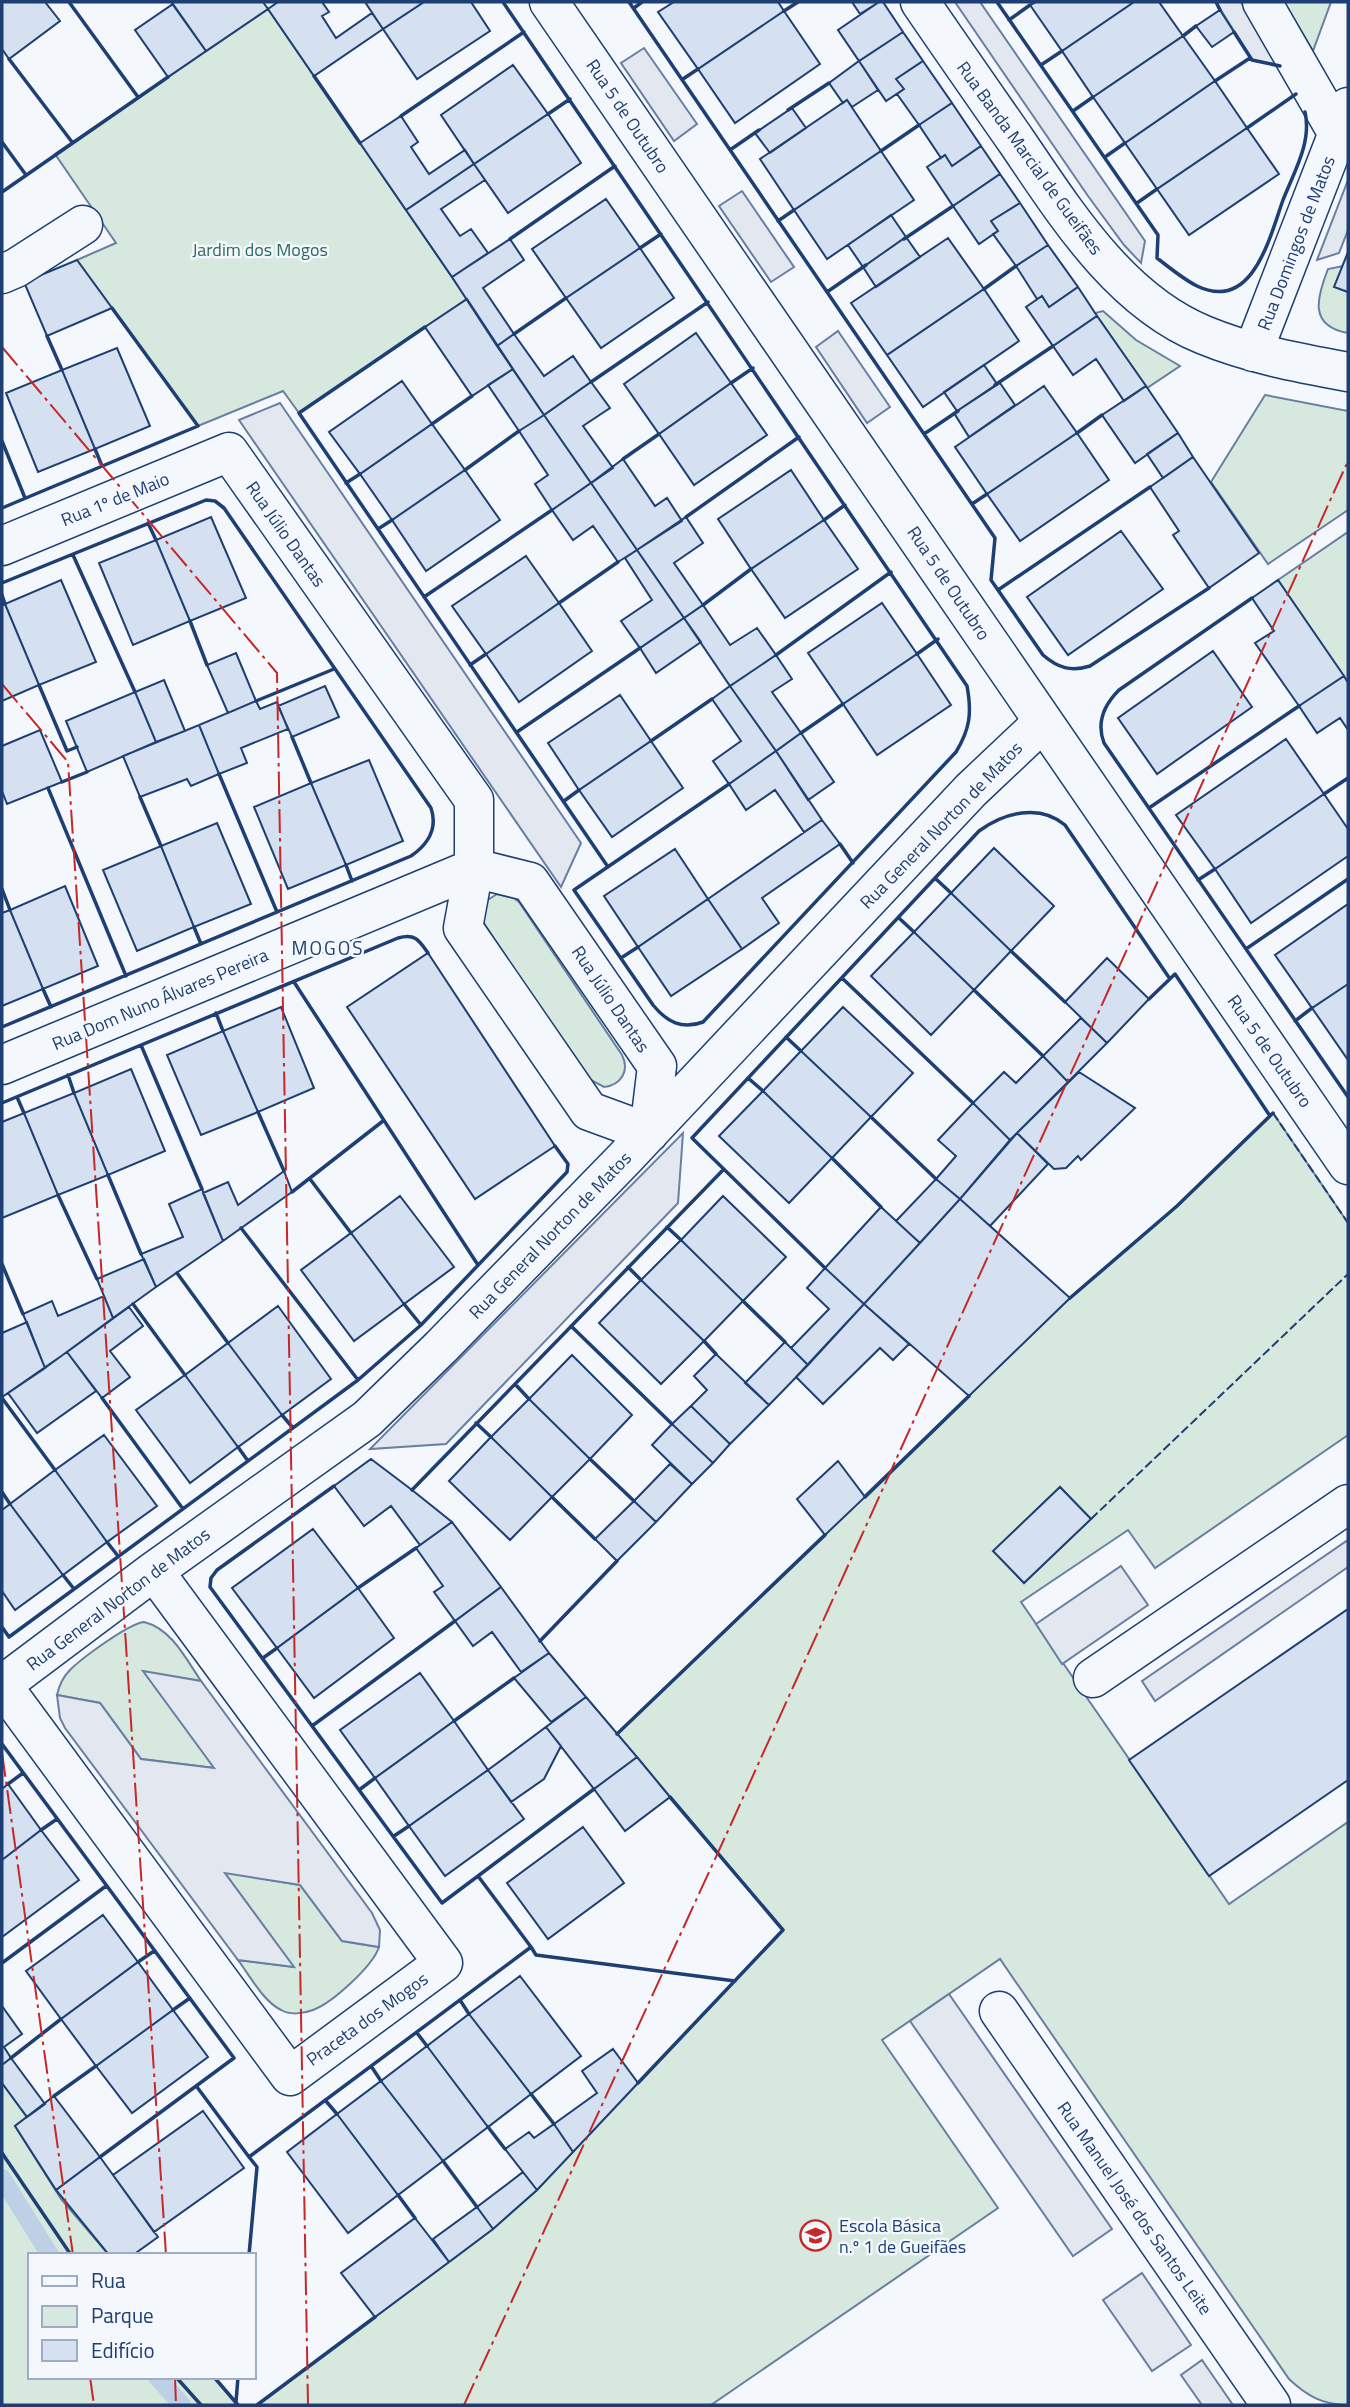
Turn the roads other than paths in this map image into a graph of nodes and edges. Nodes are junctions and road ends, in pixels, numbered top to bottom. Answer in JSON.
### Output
{"nodes":[{"id":1,"x":549,"y":2,"type":"edge"},
{"id":2,"x":920,"y":2,"type":"edge"},
{"id":3,"x":1262,"y":2,"type":"edge"},
{"id":4,"x":1343,"y":120,"type":"edge"},
{"id":5,"x":83,"y":225,"type":"dead end"},
{"id":6,"x":2,"y":274,"type":"edge"},
{"id":7,"x":1254,"y":352,"type":"junction"},
{"id":8,"x":1348,"y":372,"type":"edge"},
{"id":9,"x":229,"y":452,"type":"joint"},
{"id":10,"x":2,"y":546,"type":"edge"},
{"id":11,"x":1043,"y":722,"type":"junction"},
{"id":12,"x":474,"y":868,"type":"junction"},
{"id":13,"x":2,"y":1065,"type":"edge"},
{"id":14,"x":649,"y":1133,"type":"junction"},
{"id":15,"x":1348,"y":1165,"type":"edge"},
{"id":16,"x":1348,"y":1504,"type":"edge"},
{"id":17,"x":154,"y":1571,"type":"junction"},
{"id":18,"x":1093,"y":1678,"type":"dead end"},
{"id":19,"x":2,"y":1685,"type":"edge"},
{"id":20,"x":999,"y":2011,"type":"dead end"},
{"id":21,"x":1271,"y":2405,"type":"edge"}],
"edges":[{"from":1,"to":11,"type":"street","name":"Rua 5 de Outubro"},
{"from":2,"to":7,"type":"street","name":"Rua Banda Marcial de Gueifães"},
{"from":3,"to":4,"type":"street","name":"Rua Domingos de Matos"},
{"from":4,"to":7,"type":"street","name":"Rua Domingos de Matos"},
{"from":5,"to":6,"type":"street"},
{"from":7,"to":8,"type":"street","name":"Rua Banda Marcial de Gueifães"},
{"from":9,"to":10,"type":"street","name":"Rua 1º de Maio"},
{"from":9,"to":12,"type":"street","name":"Rua Júlio Dantas"},
{"from":11,"to":14,"type":"street","name":"Rua General Norton de Matos"},
{"from":11,"to":15,"type":"street","name":"Rua 5 de Outubro"},
{"from":12,"to":13,"type":"street","name":"Rua Dom Nuno Álvares Pereira"},
{"from":12,"to":14,"type":"street","name":"Rua Júlio Dantas"},
{"from":12,"to":14,"type":"street","name":"Rua Júlio Dantas"},
{"from":14,"to":17,"type":"street","name":"Rua General Norton de Matos"},
{"from":16,"to":18,"type":"street"},
{"from":17,"to":19,"type":"street","name":"Rua General Norton de Matos"},
{"from":17,"to":19,"type":"street","name":"Praceta dos Mogos"},
{"from":20,"to":21,"type":"street","name":"Rua Manuel José dos Santos Leite"}]}
